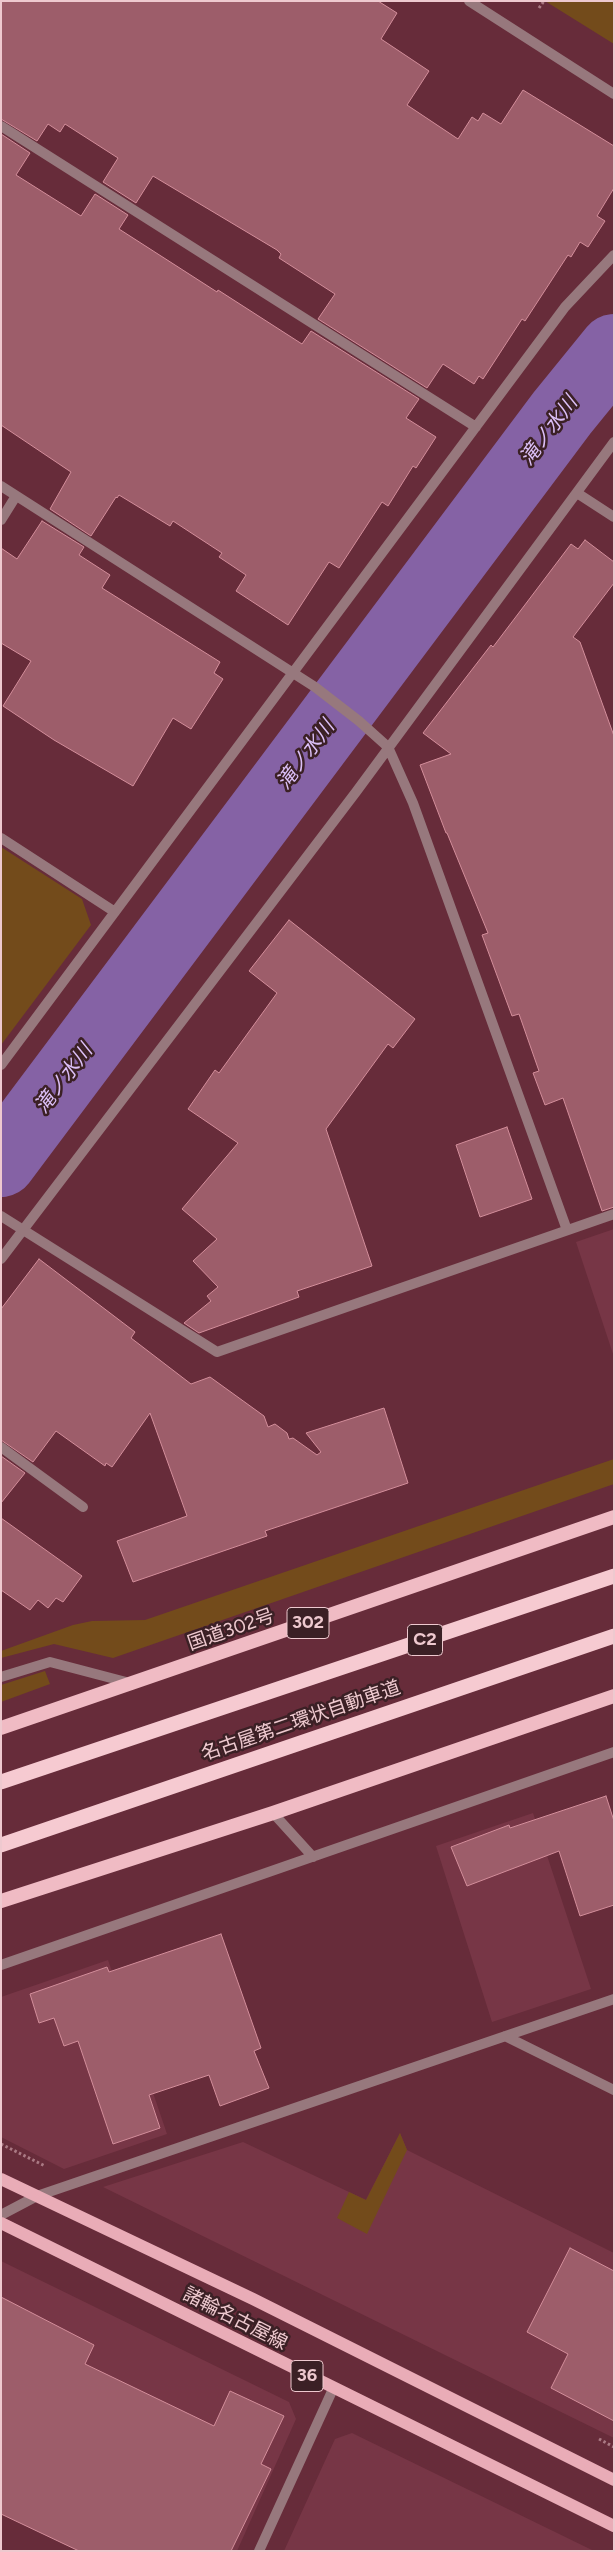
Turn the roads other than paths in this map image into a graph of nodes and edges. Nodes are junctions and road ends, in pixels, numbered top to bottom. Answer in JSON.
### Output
{"nodes":[{"id":1,"x":468,"y":1,"type":"edge"},
{"id":2,"x":614,"y":94,"type":"edge"},
{"id":3,"x":1,"y":126,"type":"edge"},
{"id":4,"x":614,"y":255,"type":"edge"},
{"id":5,"x":476,"y":427,"type":"junction"},
{"id":6,"x":614,"y":442,"type":"edge"},
{"id":7,"x":1,"y":486,"type":"edge"},
{"id":8,"x":577,"y":494,"type":"junction"},
{"id":9,"x":16,"y":496,"type":"junction"},
{"id":10,"x":614,"y":517,"type":"edge"},
{"id":11,"x":1,"y":520,"type":"edge"},
{"id":12,"x":292,"y":674,"type":"junction"},
{"id":13,"x":388,"y":747,"type":"junction"},
{"id":14,"x":1,"y":838,"type":"edge"},
{"id":15,"x":116,"y":912,"type":"junction"},
{"id":16,"x":1,"y":1066,"type":"edge"},
{"id":17,"x":614,"y":1214,"type":"edge"},
{"id":18,"x":1,"y":1216,"type":"edge"},
{"id":19,"x":23,"y":1228,"type":"junction"},
{"id":20,"x":567,"y":1230,"type":"junction"},
{"id":21,"x":1,"y":1259,"type":"edge"},
{"id":22,"x":1,"y":1447,"type":"edge"},
{"id":23,"x":83,"y":1507,"type":"dead end"},
{"id":24,"x":614,"y":1517,"type":"edge"},
{"id":25,"x":614,"y":1576,"type":"edge"},
{"id":26,"x":614,"y":1636,"type":"edge"},
{"id":27,"x":1,"y":1677,"type":"edge"},
{"id":28,"x":132,"y":1684,"type":"junction"},
{"id":29,"x":614,"y":1696,"type":"edge"},
{"id":30,"x":1,"y":1728,"type":"edge"},
{"id":31,"x":614,"y":1752,"type":"edge"},
{"id":32,"x":1,"y":1782,"type":"edge"},
{"id":33,"x":273,"y":1813,"type":"junction"},
{"id":34,"x":1,"y":1845,"type":"edge"},
{"id":35,"x":313,"y":1857,"type":"junction"},
{"id":36,"x":1,"y":1901,"type":"edge"},
{"id":37,"x":1,"y":1965,"type":"edge"},
{"id":38,"x":614,"y":1999,"type":"edge"},
{"id":39,"x":505,"y":2036,"type":"junction"},
{"id":40,"x":614,"y":2090,"type":"edge"},
{"id":41,"x":1,"y":2179,"type":"edge"},
{"id":42,"x":37,"y":2196,"type":"junction"},
{"id":43,"x":1,"y":2215,"type":"edge"},
{"id":44,"x":1,"y":2223,"type":"edge"},
{"id":45,"x":333,"y":2389,"type":"junction"},
{"id":46,"x":614,"y":2480,"type":"edge"},
{"id":47,"x":614,"y":2526,"type":"edge"},
{"id":48,"x":259,"y":2551,"type":"edge"}],
"edges":[{"from":1,"to":2,"type":"street"},
{"from":3,"to":5,"type":"street"},
{"from":4,"to":5,"type":"street"},
{"from":5,"to":12,"type":"street"},
{"from":6,"to":8,"type":"street"},
{"from":7,"to":9,"type":"street"},
{"from":8,"to":10,"type":"street"},
{"from":8,"to":13,"type":"street"},
{"from":9,"to":11,"type":"street"},
{"from":9,"to":12,"type":"street"},
{"from":12,"to":13,"type":"street"},
{"from":12,"to":15,"type":"street"},
{"from":13,"to":19,"type":"street"},
{"from":13,"to":20,"type":"street"},
{"from":14,"to":15,"type":"street"},
{"from":15,"to":16,"type":"street"},
{"from":17,"to":20,"type":"street"},
{"from":18,"to":19,"type":"street"},
{"from":19,"to":20,"type":"street"},
{"from":19,"to":21,"type":"street"},
{"from":22,"to":23,"type":"street"},
{"from":24,"to":28,"type":"highway","name":"国道302号","number":"302"},
{"from":25,"to":32,"type":"highway","name":"名古屋第二環状自動車道","number":"C2"},
{"from":26,"to":34,"type":"highway","name":"名古屋第二環状自動車道"},
{"from":27,"to":28,"type":"street"},
{"from":28,"to":30,"type":"highway","name":"国道302号","number":"302"},
{"from":29,"to":33,"type":"highway"},
{"from":31,"to":35,"type":"street"},
{"from":33,"to":35,"type":"street"},
{"from":33,"to":36,"type":"highway"},
{"from":35,"to":37,"type":"street"},
{"from":38,"to":39,"type":"street"},
{"from":39,"to":40,"type":"street"},
{"from":39,"to":42,"type":"street"},
{"from":41,"to":42,"type":"main road","name":"諸輪名古屋線","number":"36"},
{"from":42,"to":43,"type":"street"},
{"from":42,"to":46,"type":"main road","name":"諸輪名古屋線","number":"36"},
{"from":44,"to":45,"type":"main road","name":"諸輪名古屋線","number":"36"},
{"from":45,"to":47,"type":"main road","name":"諸輪名古屋線","number":"36"},
{"from":45,"to":48,"type":"street"}]}
